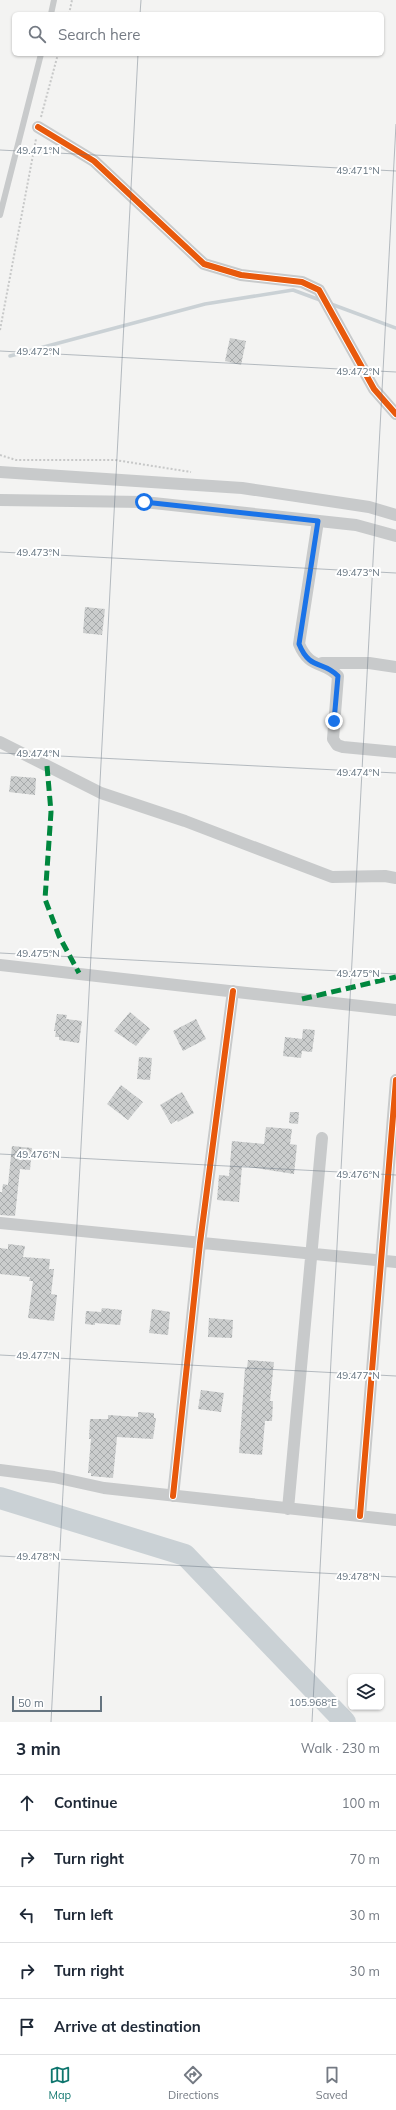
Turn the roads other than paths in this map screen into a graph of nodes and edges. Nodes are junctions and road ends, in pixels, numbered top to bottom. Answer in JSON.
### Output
{"nodes":[{"id":1,"x":54,"y":0,"type":"edge"},
{"id":2,"x":51,"y":12,"type":"edge"},
{"id":3,"x":39,"y":56,"type":"edge"},
{"id":4,"x":38,"y":127,"type":"road end"},
{"id":5,"x":1,"y":207,"type":"edge"},
{"id":6,"x":0,"y":215,"type":"edge"},
{"id":7,"x":396,"y":414,"type":"edge"},
{"id":8,"x":0,"y":472,"type":"edge"},
{"id":9,"x":0,"y":500,"type":"edge"},
{"id":10,"x":396,"y":515,"type":"edge"},
{"id":11,"x":318,"y":521,"type":"junction"},
{"id":12,"x":396,"y":536,"type":"edge"},
{"id":13,"x":313,"y":663,"type":"junction"},
{"id":14,"x":396,"y":667,"type":"edge"},
{"id":15,"x":0,"y":742,"type":"edge"},
{"id":16,"x":396,"y":752,"type":"edge"},
{"id":17,"x":396,"y":878,"type":"edge"},
{"id":18,"x":0,"y":964,"type":"edge"},
{"id":19,"x":234,"y":991,"type":"junction"},
{"id":20,"x":394,"y":1012,"type":"edge"},
{"id":21,"x":396,"y":1076,"type":"edge"},
{"id":22,"x":396,"y":1080,"type":"edge"},
{"id":23,"x":322,"y":1138,"type":"dead end"},
{"id":24,"x":0,"y":1223,"type":"edge"},
{"id":25,"x":200,"y":1243,"type":"junction"},
{"id":26,"x":312,"y":1253,"type":"junction"},
{"id":27,"x":381,"y":1260,"type":"junction"},
{"id":28,"x":396,"y":1262,"type":"edge"},
{"id":29,"x":0,"y":1470,"type":"edge"},
{"id":30,"x":173,"y":1496,"type":"junction"},
{"id":31,"x":288,"y":1508,"type":"junction"},
{"id":32,"x":360,"y":1516,"type":"junction"},
{"id":33,"x":396,"y":1520,"type":"edge"}],
"edges":[{"from":1,"to":2,"type":"lane"},
{"from":3,"to":5,"type":"lane"},
{"from":4,"to":7,"type":"street"},
{"from":5,"to":6,"type":"lane"},
{"from":8,"to":10,"type":"street"},
{"from":9,"to":11,"type":"street"},
{"from":11,"to":12,"type":"street"},
{"from":11,"to":13,"type":"street"},
{"from":13,"to":14,"type":"street"},
{"from":13,"to":16,"type":"street"},
{"from":15,"to":17,"type":"street"},
{"from":18,"to":19,"type":"street"},
{"from":19,"to":20,"type":"street"},
{"from":19,"to":25,"type":"street"},
{"from":21,"to":22,"type":"street"},
{"from":22,"to":27,"type":"street"},
{"from":23,"to":26,"type":"street"},
{"from":24,"to":25,"type":"street"},
{"from":25,"to":26,"type":"street"},
{"from":25,"to":30,"type":"street"},
{"from":26,"to":27,"type":"street"},
{"from":26,"to":31,"type":"street"},
{"from":27,"to":28,"type":"street"},
{"from":27,"to":32,"type":"street"},
{"from":29,"to":30,"type":"street"},
{"from":30,"to":31,"type":"street"},
{"from":31,"to":32,"type":"street"},
{"from":32,"to":33,"type":"street"}]}
